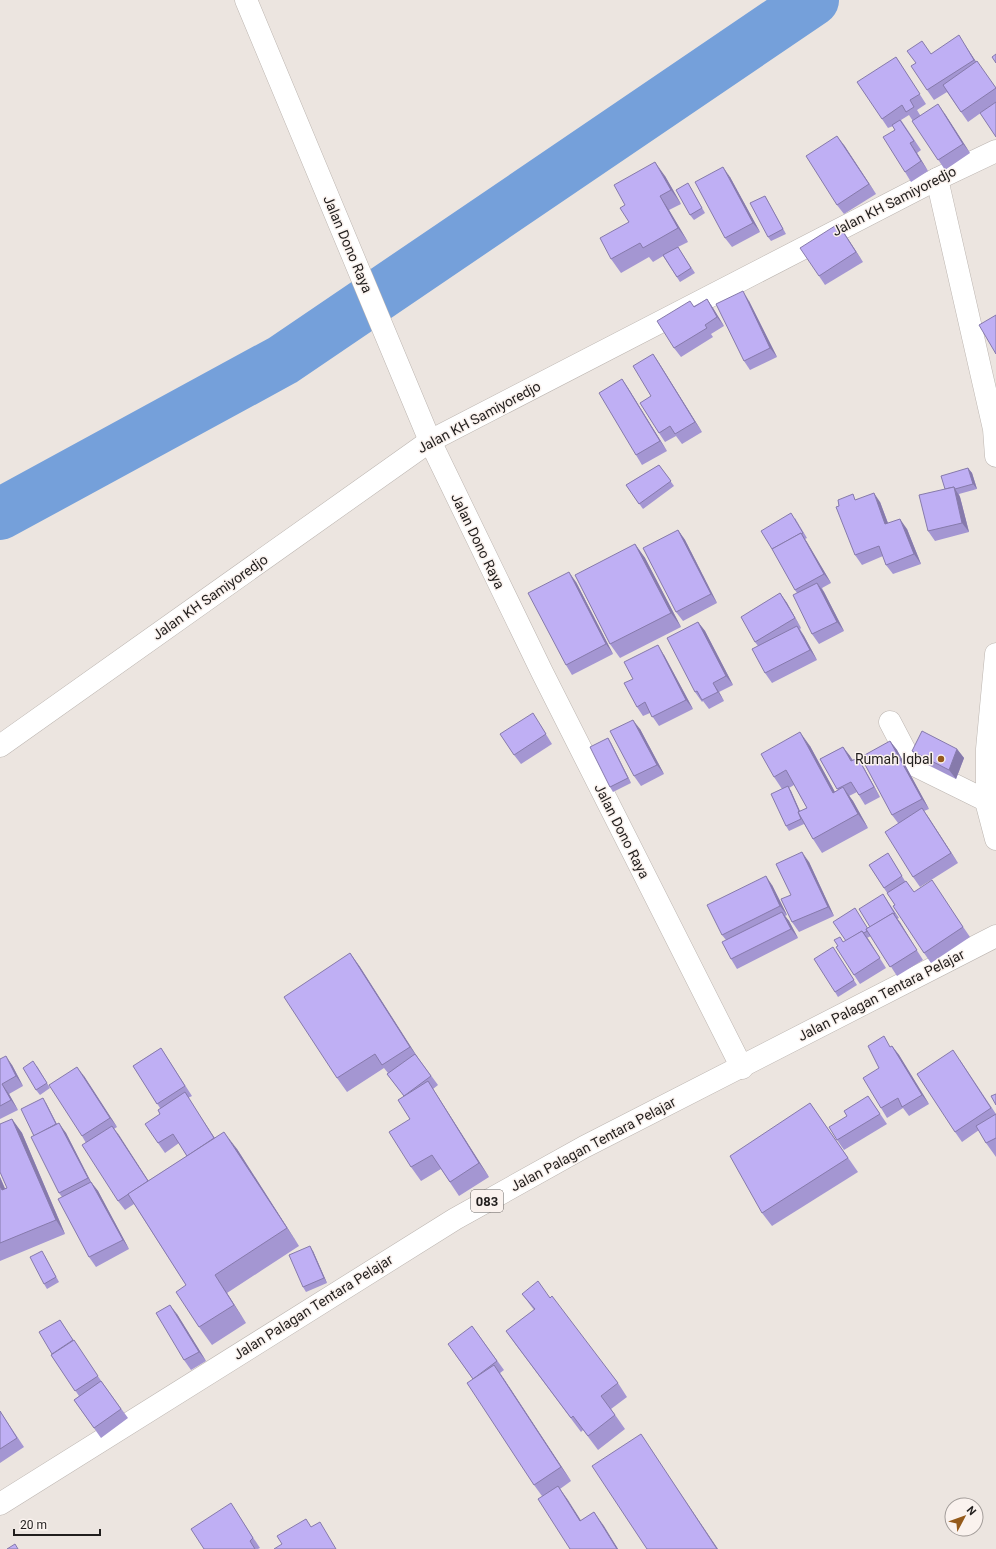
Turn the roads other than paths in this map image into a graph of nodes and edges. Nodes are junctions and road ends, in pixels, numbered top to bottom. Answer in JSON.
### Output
{"nodes":[{"id":1,"x":246,"y":0,"type":"edge"},
{"id":2,"x":996,"y":151,"type":"edge"},
{"id":3,"x":937,"y":179,"type":"junction"},
{"id":4,"x":430,"y":441,"type":"junction"},
{"id":5,"x":996,"y":456,"type":"edge"},
{"id":6,"x":996,"y":654,"type":"edge"},
{"id":7,"x":890,"y":722,"type":"dead end"},
{"id":8,"x":0,"y":746,"type":"edge"},
{"id":9,"x":987,"y":801,"type":"junction"},
{"id":10,"x":996,"y":839,"type":"edge"},
{"id":11,"x":996,"y":936,"type":"edge"},
{"id":12,"x":742,"y":1068,"type":"junction"},
{"id":13,"x":0,"y":1504,"type":"edge"}],
"edges":[{"from":1,"to":4,"type":"street","name":"Jalan Dono Raya"},
{"from":2,"to":3,"type":"street","name":"Jalan KH Samiyoredjo"},
{"from":3,"to":4,"type":"street","name":"Jalan KH Samiyoredjo"},
{"from":3,"to":5,"type":"street"},
{"from":4,"to":8,"type":"street","name":"Jalan KH Samiyoredjo"},
{"from":4,"to":12,"type":"street","name":"Jalan Dono Raya"},
{"from":6,"to":9,"type":"street"},
{"from":7,"to":9,"type":"street"},
{"from":9,"to":10,"type":"street"},
{"from":11,"to":12,"type":"street","name":"Jalan Palagan Tentara Pelajar","number":"083"},
{"from":12,"to":13,"type":"street","name":"Jalan Palagan Tentara Pelajar","number":"083"}]}
